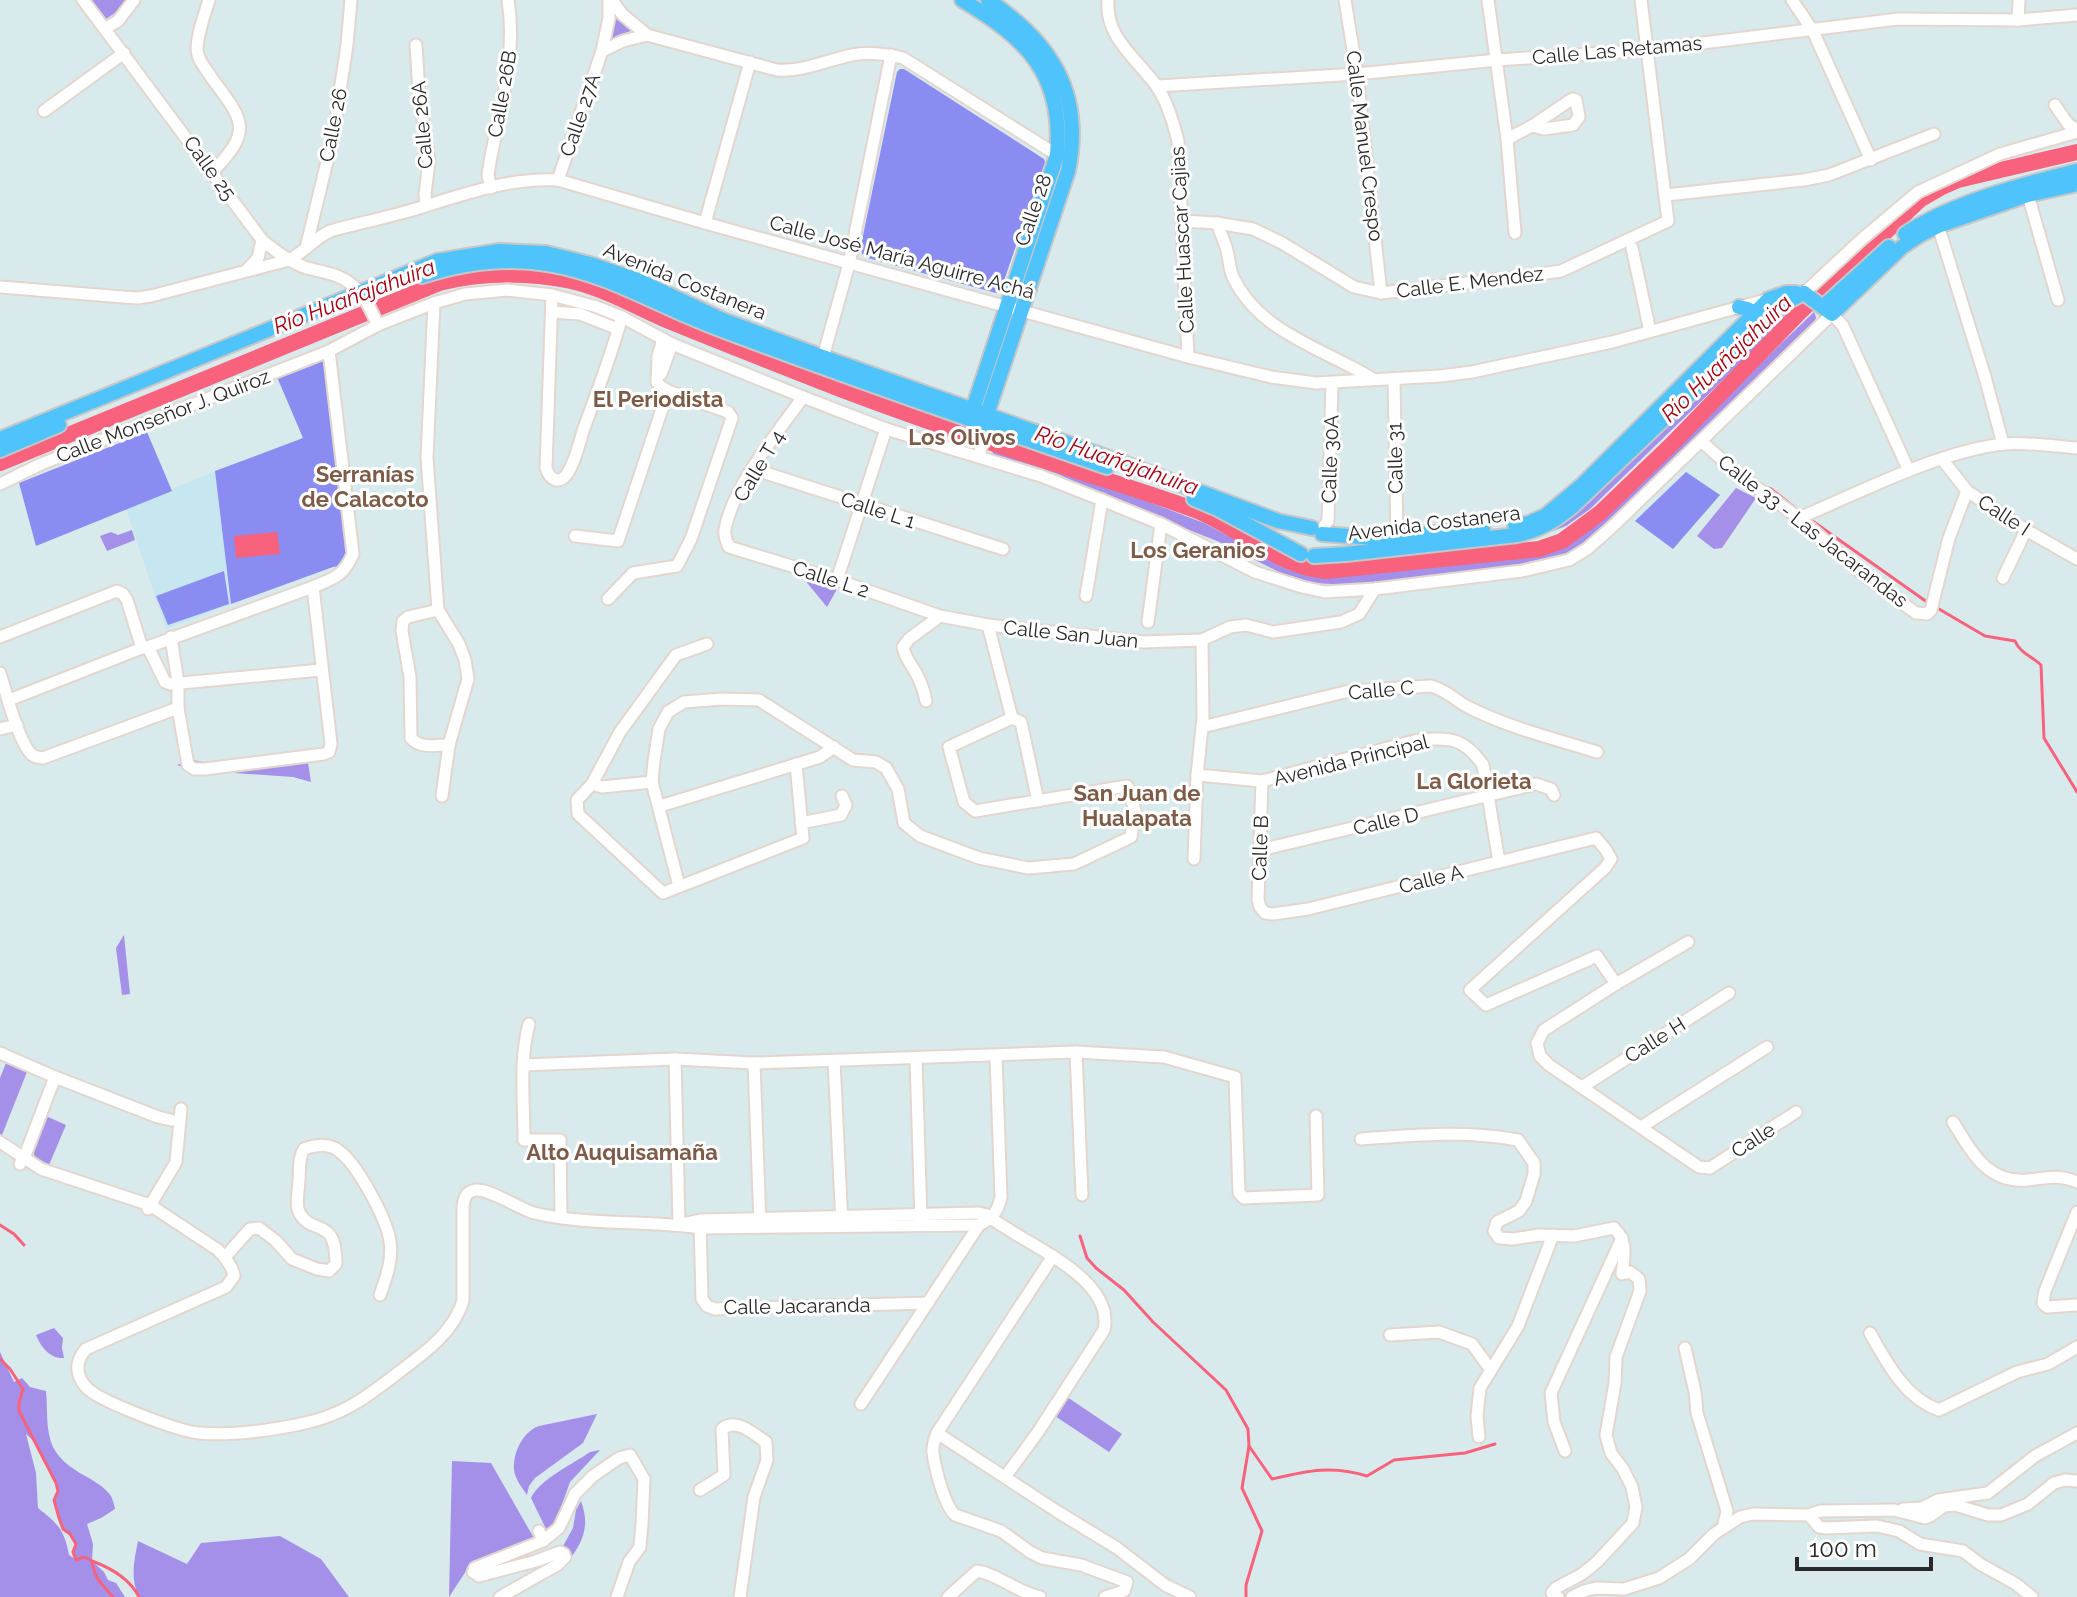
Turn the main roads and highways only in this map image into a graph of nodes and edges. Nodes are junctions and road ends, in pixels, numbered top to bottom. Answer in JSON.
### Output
{"nodes":[{"id":1,"x":962,"y":0,"type":"edge"},
{"id":2,"x":988,"y":0,"type":"edge"},
{"id":3,"x":1031,"y":44,"type":"junction"},
{"id":4,"x":2077,"y":171,"type":"edge"},
{"id":5,"x":2077,"y":184,"type":"edge"},
{"id":6,"x":1936,"y":221,"type":"junction"},
{"id":7,"x":1769,"y":299,"type":"joint"},
{"id":8,"x":1818,"y":303,"type":"junction"},
{"id":9,"x":1739,"y":307,"type":"road end"},
{"id":10,"x":369,"y":308,"type":"junction"},
{"id":11,"x":1755,"y":313,"type":"junction"},
{"id":12,"x":1759,"y":329,"type":"junction"},
{"id":13,"x":980,"y":419,"type":"junction"},
{"id":14,"x":0,"y":439,"type":"edge"},
{"id":15,"x":0,"y":450,"type":"edge"},
{"id":16,"x":1318,"y":531,"type":"junction"},
{"id":17,"x":1307,"y":555,"type":"junction"}],
"edges":[{"from":1,"to":3,"type":"main road","name":"Calle 28"},
{"from":2,"to":3,"type":"main road","name":"Calle 28"},
{"from":3,"to":13,"type":"main road","name":"Calle 28"},
{"from":4,"to":6,"type":"main road","name":"Avenida Costanera"},
{"from":5,"to":6,"type":"main road","name":"Avenida Costanera"},
{"from":6,"to":8,"type":"main road","name":"Avenida Costanera"},
{"from":7,"to":8,"type":"main road","name":"Calle José María Aguirre Achá"},
{"from":7,"to":11,"type":"main road","name":"Avenida Costanera"},
{"from":8,"to":12,"type":"main road","name":"Avenida Costanera"},
{"from":9,"to":11,"type":"main road"},
{"from":10,"to":13,"type":"main road","name":"Avenida Costanera"},
{"from":10,"to":14,"type":"main road","name":"Avenida Costanera"},
{"from":10,"to":15,"type":"main road","name":"Avenida Costanera"},
{"from":11,"to":12,"type":"main road"},
{"from":11,"to":16,"type":"main road","name":"Avenida Costanera"},
{"from":12,"to":17,"type":"main road","name":"Avenida Costanera"},
{"from":13,"to":16,"type":"main road","name":"Avenida Costanera"},
{"from":13,"to":17,"type":"main road","name":"Avenida Costanera"},
{"from":16,"to":17,"type":"main road"},
{"from":16,"to":17,"type":"main road"}]}
